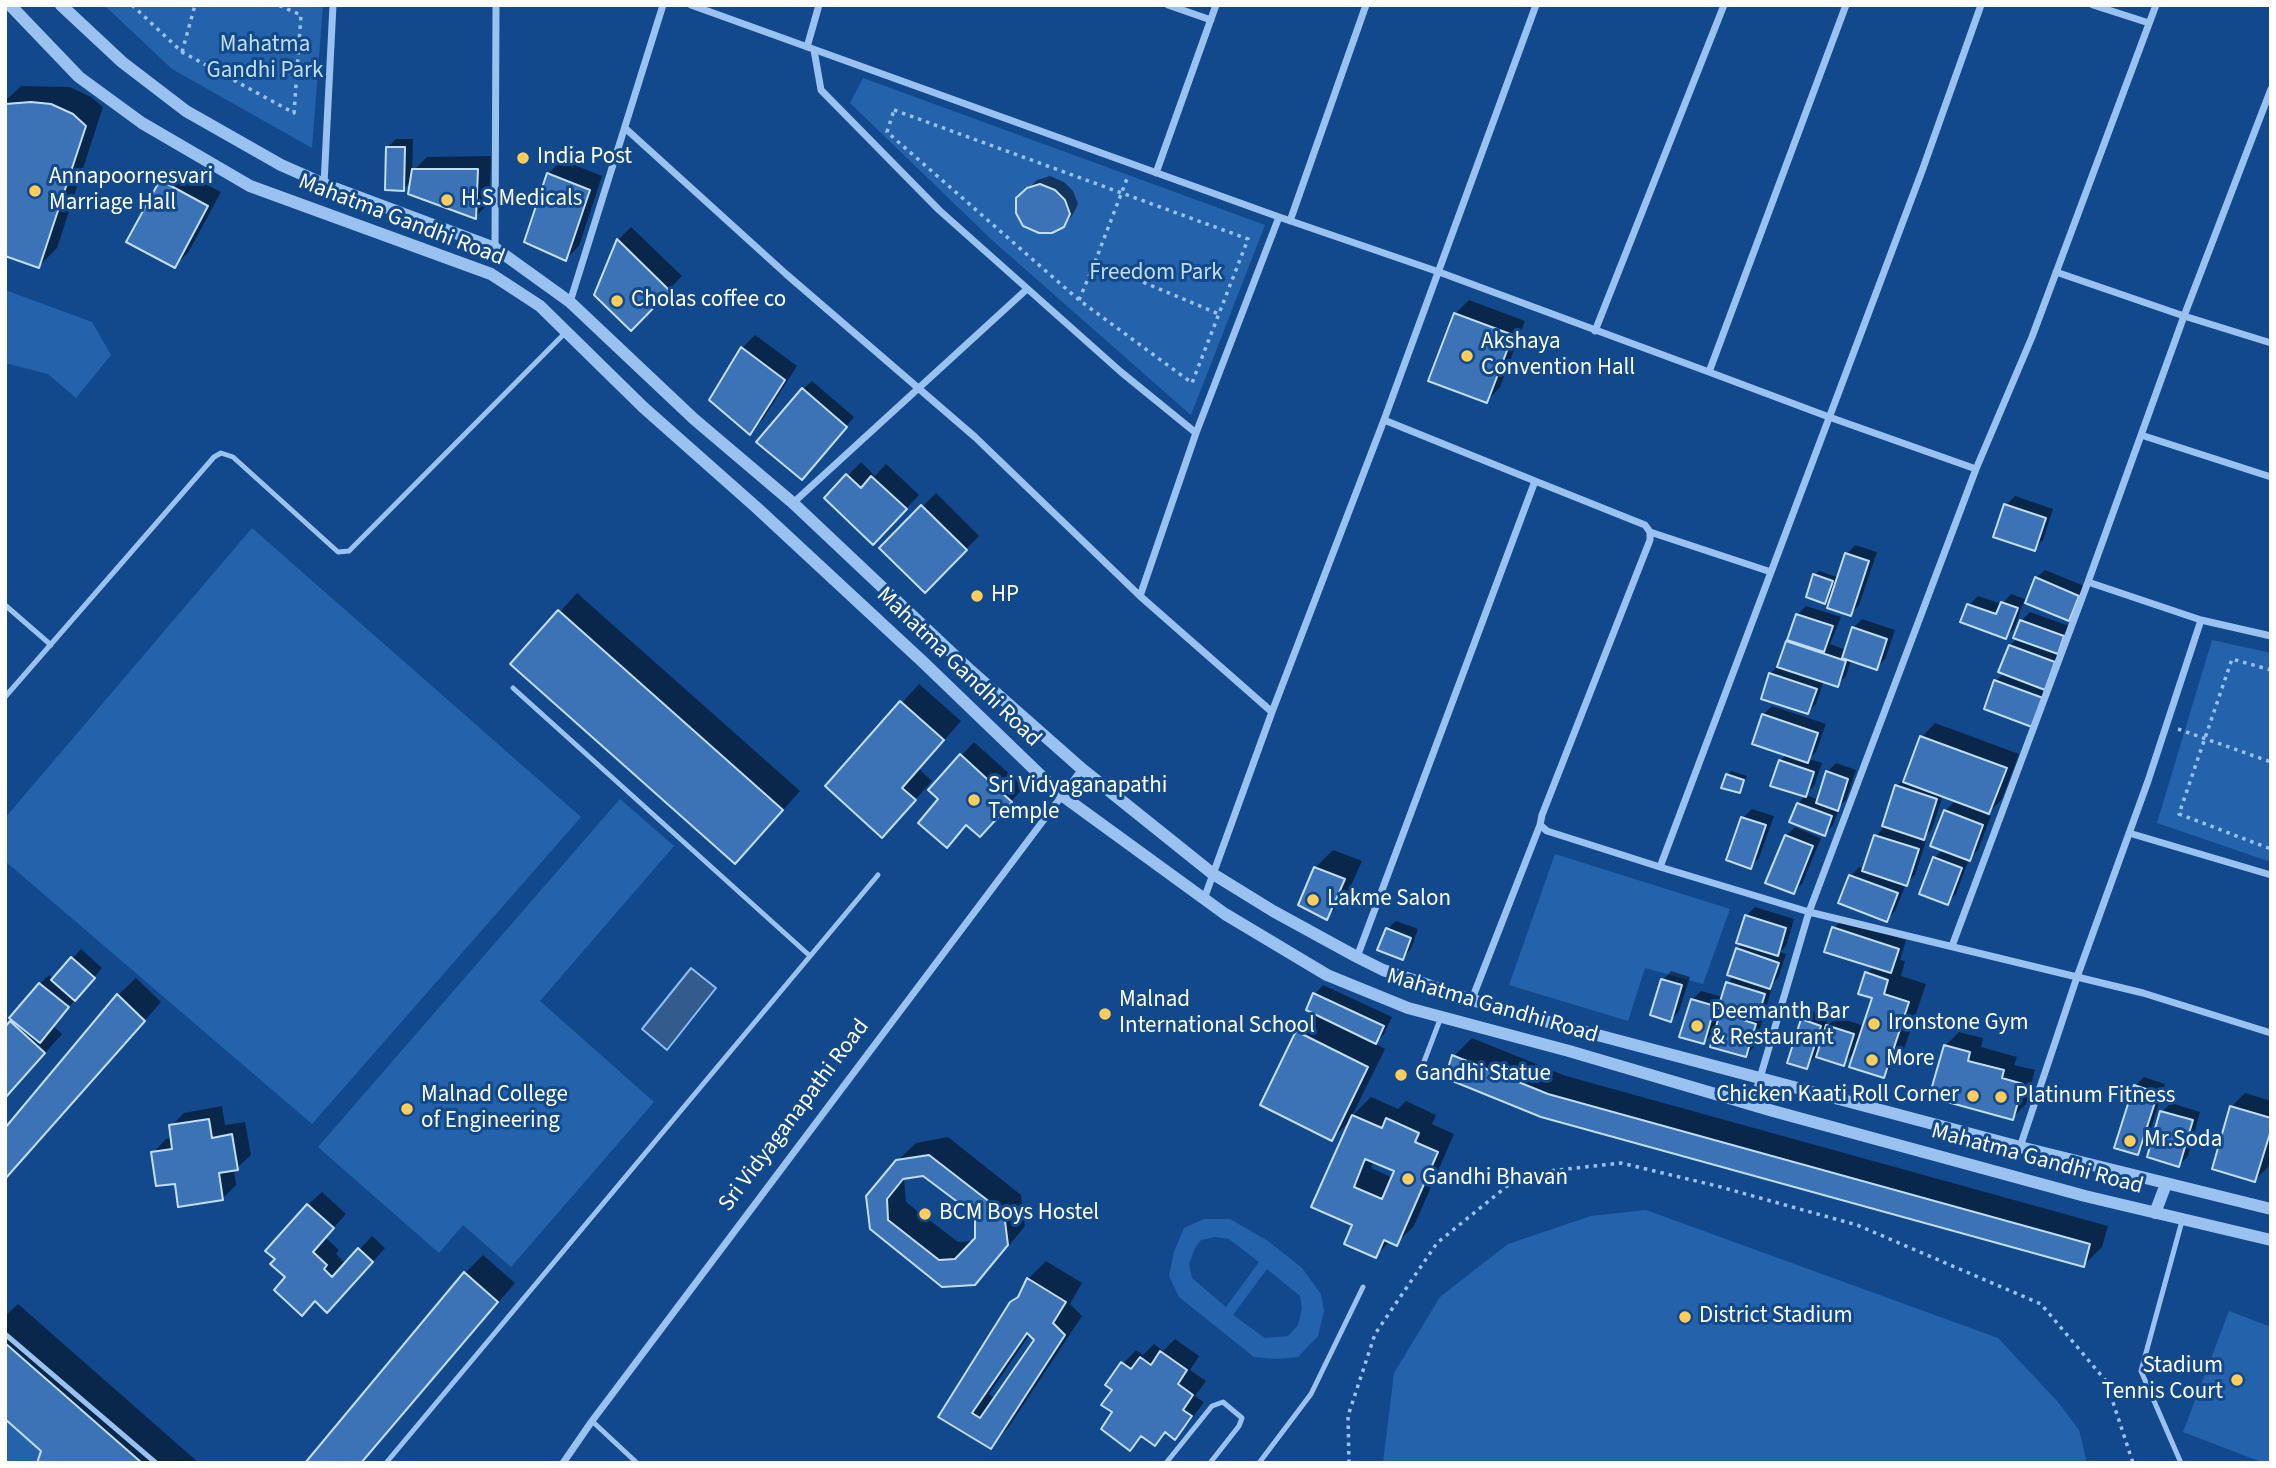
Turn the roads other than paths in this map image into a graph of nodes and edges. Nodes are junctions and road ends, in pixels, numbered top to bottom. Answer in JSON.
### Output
{"nodes":[{"id":1,"x":10,"y":5,"type":"edge"},
{"id":2,"x":61,"y":5,"type":"edge"},
{"id":3,"x":333,"y":5,"type":"edge"},
{"id":4,"x":496,"y":5,"type":"edge"},
{"id":5,"x":663,"y":5,"type":"edge"},
{"id":6,"x":691,"y":5,"type":"edge"},
{"id":7,"x":819,"y":5,"type":"edge"},
{"id":8,"x":1168,"y":5,"type":"edge"},
{"id":9,"x":1216,"y":5,"type":"edge"},
{"id":10,"x":1366,"y":5,"type":"edge"},
{"id":11,"x":1536,"y":5,"type":"edge"},
{"id":12,"x":1724,"y":5,"type":"edge"},
{"id":13,"x":1846,"y":5,"type":"edge"},
{"id":14,"x":1981,"y":5,"type":"edge"},
{"id":15,"x":2093,"y":5,"type":"edge"},
{"id":16,"x":2156,"y":5,"type":"edge"},
{"id":17,"x":1211,"y":20,"type":"junction"},
{"id":18,"x":2149,"y":23,"type":"junction"},
{"id":19,"x":811,"y":48,"type":"junction"},
{"id":20,"x":2271,"y":89,"type":"edge"},
{"id":21,"x":625,"y":128,"type":"junction"},
{"id":22,"x":1156,"y":173,"type":"junction"},
{"id":23,"x":324,"y":184,"type":"junction"},
{"id":24,"x":1279,"y":217,"type":"junction"},
{"id":25,"x":1290,"y":221,"type":"junction"},
{"id":26,"x":495,"y":248,"type":"junction"},
{"id":27,"x":1439,"y":272,"type":"junction"},
{"id":28,"x":2056,"y":272,"type":"junction"},
{"id":29,"x":491,"y":274,"type":"junction"},
{"id":30,"x":1027,"y":289,"type":"junction"},
{"id":31,"x":570,"y":302,"type":"junction"},
{"id":32,"x":2184,"y":316,"type":"junction"},
{"id":33,"x":600,"y":330,"type":"junction"},
{"id":34,"x":1595,"y":331,"type":"junction"},
{"id":35,"x":566,"y":332,"type":"junction"},
{"id":36,"x":2271,"y":343,"type":"edge"},
{"id":37,"x":584,"y":349,"type":"junction"},
{"id":38,"x":1709,"y":372,"type":"junction"},
{"id":39,"x":919,"y":388,"type":"junction"},
{"id":40,"x":1829,"y":417,"type":"junction"},
{"id":41,"x":1384,"y":420,"type":"junction"},
{"id":42,"x":1196,"y":433,"type":"junction"},
{"id":43,"x":2141,"y":435,"type":"junction"},
{"id":44,"x":1976,"y":469,"type":"junction"},
{"id":45,"x":2271,"y":477,"type":"edge"},
{"id":46,"x":1535,"y":481,"type":"junction"},
{"id":47,"x":793,"y":503,"type":"junction"},
{"id":48,"x":1650,"y":532,"type":"junction"},
{"id":49,"x":1771,"y":572,"type":"junction"},
{"id":50,"x":2088,"y":582,"type":"junction"},
{"id":51,"x":1140,"y":596,"type":"junction"},
{"id":52,"x":5,"y":605,"type":"edge"},
{"id":53,"x":2201,"y":620,"type":"junction"},
{"id":54,"x":2271,"y":636,"type":"edge"},
{"id":55,"x":51,"y":645,"type":"junction"},
{"id":56,"x":513,"y":688,"type":"dead end"},
{"id":57,"x":5,"y":697,"type":"edge"},
{"id":58,"x":1272,"y":712,"type":"junction"},
{"id":59,"x":1082,"y":768,"type":"junction"},
{"id":60,"x":1060,"y":794,"type":"junction"},
{"id":61,"x":1540,"y":825,"type":"junction"},
{"id":62,"x":2129,"y":833,"type":"junction"},
{"id":63,"x":1660,"y":867,"type":"junction"},
{"id":64,"x":1213,"y":874,"type":"junction"},
{"id":65,"x":878,"y":875,"type":"dead end"},
{"id":66,"x":2271,"y":875,"type":"edge"},
{"id":67,"x":1204,"y":899,"type":"junction"},
{"id":68,"x":1809,"y":912,"type":"junction"},
{"id":69,"x":1952,"y":946,"type":"junction"},
{"id":70,"x":810,"y":956,"type":"junction"},
{"id":71,"x":1357,"y":957,"type":"junction"},
{"id":72,"x":2077,"y":977,"type":"junction"},
{"id":73,"x":1472,"y":999,"type":"junction"},
{"id":74,"x":1441,"y":1017,"type":"junction"},
{"id":75,"x":2271,"y":1033,"type":"edge"},
{"id":76,"x":1422,"y":1067,"type":"dead end"},
{"id":77,"x":1759,"y":1079,"type":"junction"},
{"id":78,"x":1752,"y":1105,"type":"junction"},
{"id":79,"x":2020,"y":1147,"type":"junction"},
{"id":80,"x":2166,"y":1184,"type":"junction"},
{"id":81,"x":2271,"y":1209,"type":"edge"},
{"id":82,"x":2155,"y":1213,"type":"junction"},
{"id":83,"x":2182,"y":1219,"type":"junction"},
{"id":84,"x":2271,"y":1240,"type":"edge"},
{"id":85,"x":1363,"y":1287,"type":"dead end"},
{"id":86,"x":5,"y":1334,"type":"edge"},
{"id":87,"x":592,"y":1421,"type":"junction"},
{"id":88,"x":156,"y":1463,"type":"edge"},
{"id":89,"x":386,"y":1463,"type":"edge"},
{"id":90,"x":563,"y":1463,"type":"edge"},
{"id":91,"x":637,"y":1463,"type":"edge"},
{"id":92,"x":1166,"y":1463,"type":"edge"},
{"id":93,"x":1210,"y":1463,"type":"edge"},
{"id":94,"x":1259,"y":1463,"type":"edge"},
{"id":95,"x":2181,"y":1463,"type":"edge"}],
"edges":[{"from":1,"to":29,"type":"street","name":"Mahatma Gandhi Road"},
{"from":2,"to":23,"type":"street","name":"Mahatma Gandhi Road"},
{"from":3,"to":23,"type":"street"},
{"from":4,"to":26,"type":"street"},
{"from":5,"to":21,"type":"street"},
{"from":6,"to":19,"type":"street"},
{"from":7,"to":19,"type":"street"},
{"from":8,"to":17,"type":"street"},
{"from":9,"to":17,"type":"street"},
{"from":10,"to":25,"type":"street"},
{"from":11,"to":27,"type":"street"},
{"from":12,"to":34,"type":"street"},
{"from":13,"to":38,"type":"street"},
{"from":14,"to":40,"type":"street"},
{"from":15,"to":18,"type":"street"},
{"from":16,"to":18,"type":"street"},
{"from":17,"to":22,"type":"street"},
{"from":18,"to":28,"type":"street"},
{"from":19,"to":22,"type":"street"},
{"from":19,"to":30,"type":"street"},
{"from":20,"to":32,"type":"street"},
{"from":21,"to":31,"type":"street"},
{"from":21,"to":39,"type":"street"},
{"from":22,"to":24,"type":"street"},
{"from":23,"to":26,"type":"street","name":"Mahatma Gandhi Road"},
{"from":24,"to":25,"type":"street"},
{"from":24,"to":42,"type":"street"},
{"from":25,"to":27,"type":"street"},
{"from":26,"to":29,"type":"street"},
{"from":26,"to":31,"type":"street","name":"Mahatma Gandhi Road"},
{"from":27,"to":34,"type":"street"},
{"from":27,"to":41,"type":"street"},
{"from":28,"to":32,"type":"street"},
{"from":28,"to":44,"type":"street"},
{"from":29,"to":35,"type":"street","name":"Mahatma Gandhi Road"},
{"from":30,"to":39,"type":"street"},
{"from":30,"to":42,"type":"street"},
{"from":31,"to":33,"type":"street","name":"Mahatma Gandhi Road"},
{"from":32,"to":36,"type":"street"},
{"from":32,"to":43,"type":"street"},
{"from":33,"to":37,"type":"street"},
{"from":33,"to":47,"type":"street","name":"Mahatma Gandhi Road"},
{"from":34,"to":38,"type":"street"},
{"from":35,"to":37,"type":"street","name":"Mahatma Gandhi Road"},
{"from":35,"to":55,"type":"lane"},
{"from":37,"to":60,"type":"street","name":"Mahatma Gandhi Road"},
{"from":38,"to":40,"type":"street"},
{"from":39,"to":47,"type":"street"},
{"from":39,"to":51,"type":"street"},
{"from":40,"to":44,"type":"street"},
{"from":40,"to":49,"type":"street"},
{"from":41,"to":46,"type":"street"},
{"from":41,"to":58,"type":"street"},
{"from":42,"to":51,"type":"street"},
{"from":43,"to":45,"type":"street"},
{"from":43,"to":50,"type":"street"},
{"from":44,"to":68,"type":"street"},
{"from":46,"to":48,"type":"street"},
{"from":46,"to":71,"type":"street"},
{"from":47,"to":59,"type":"street","name":"Mahatma Gandhi Road"},
{"from":48,"to":49,"type":"street"},
{"from":48,"to":61,"type":"street"},
{"from":49,"to":63,"type":"street"},
{"from":50,"to":53,"type":"street"},
{"from":50,"to":69,"type":"street"},
{"from":51,"to":58,"type":"street"},
{"from":52,"to":55,"type":"lane"},
{"from":53,"to":54,"type":"street"},
{"from":53,"to":62,"type":"street"},
{"from":55,"to":57,"type":"lane"},
{"from":56,"to":70,"type":"lane"},
{"from":58,"to":64,"type":"street"},
{"from":59,"to":60,"type":"street","name":"Sri Vidyaganapathi Road"},
{"from":59,"to":64,"type":"street","name":"Mahatma Gandhi Road"},
{"from":60,"to":67,"type":"street","name":"Mahatma Gandhi Road"},
{"from":60,"to":87,"type":"street","name":"Sri Vidyaganapathi Road"},
{"from":61,"to":63,"type":"street"},
{"from":61,"to":73,"type":"street"},
{"from":62,"to":66,"type":"street"},
{"from":62,"to":72,"type":"street"},
{"from":63,"to":68,"type":"street"},
{"from":64,"to":67,"type":"street"},
{"from":64,"to":71,"type":"street","name":"Mahatma Gandhi Road"},
{"from":65,"to":70,"type":"lane"},
{"from":67,"to":74,"type":"street","name":"Mahatma Gandhi Road"},
{"from":68,"to":69,"type":"street"},
{"from":68,"to":77,"type":"street"},
{"from":69,"to":72,"type":"street"},
{"from":70,"to":89,"type":"lane"},
{"from":71,"to":73,"type":"street","name":"Mahatma Gandhi Road"},
{"from":72,"to":75,"type":"street"},
{"from":72,"to":79,"type":"street"},
{"from":73,"to":77,"type":"street","name":"Mahatma Gandhi Road"},
{"from":74,"to":76,"type":"lane"},
{"from":74,"to":78,"type":"street","name":"Mahatma Gandhi Road"},
{"from":77,"to":78,"type":"street"},
{"from":77,"to":79,"type":"street","name":"Mahatma Gandhi Road"},
{"from":78,"to":82,"type":"street","name":"Mahatma Gandhi Road"},
{"from":79,"to":80,"type":"street","name":"Mahatma Gandhi Road"},
{"from":80,"to":81,"type":"street","name":"Mahatma Gandhi Road"},
{"from":80,"to":82,"type":"street"},
{"from":82,"to":83,"type":"street","name":"Mahatma Gandhi Road"},
{"from":83,"to":84,"type":"street","name":"Mahatma Gandhi Road"},
{"from":83,"to":95,"type":"lane"},
{"from":85,"to":94,"type":"lane"},
{"from":86,"to":88,"type":"lane"},
{"from":87,"to":90,"type":"street","name":"Sri Vidyaganapathi Road"},
{"from":87,"to":91,"type":"lane"},
{"from":92,"to":93,"type":"lane"}]}
